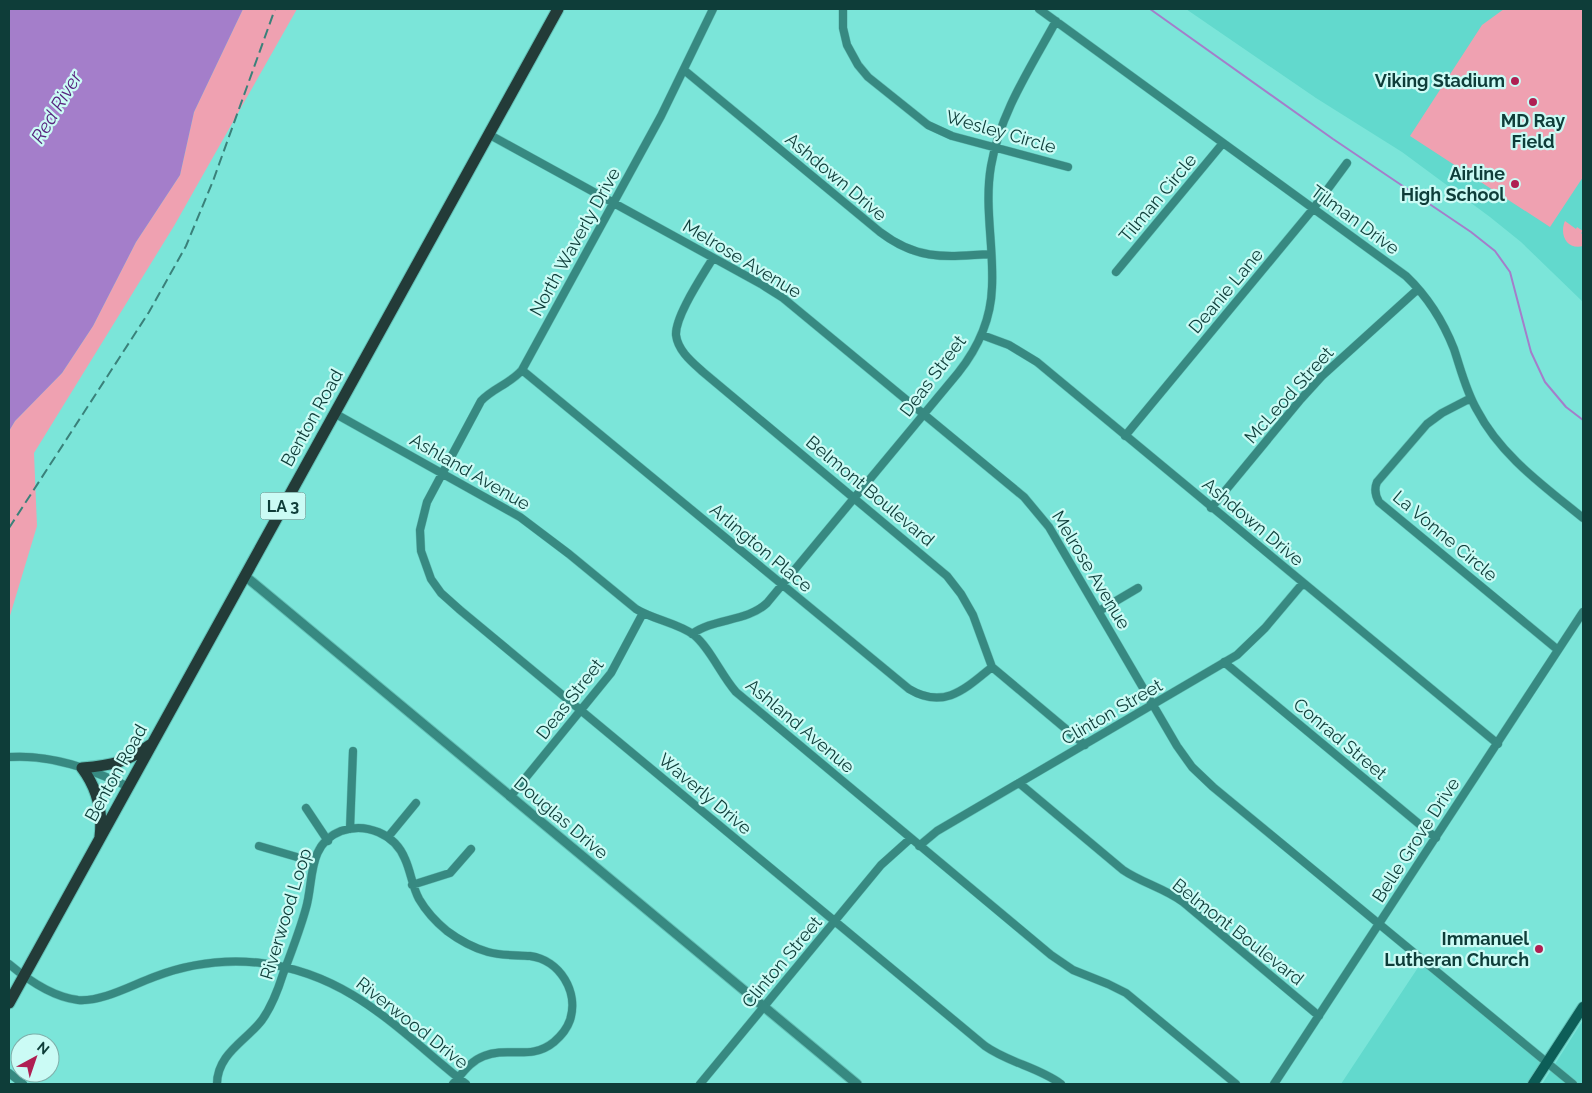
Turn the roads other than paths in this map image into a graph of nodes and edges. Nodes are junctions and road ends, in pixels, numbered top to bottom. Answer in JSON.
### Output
{"nodes":[{"id":1,"x":558,"y":9,"type":"edge"},
{"id":2,"x":713,"y":9,"type":"edge"},
{"id":3,"x":843,"y":9,"type":"edge"},
{"id":4,"x":1039,"y":9,"type":"edge"},
{"id":5,"x":1056,"y":21,"type":"junction"},
{"id":6,"x":684,"y":70,"type":"junction"},
{"id":7,"x":490,"y":134,"type":"junction"},
{"id":8,"x":1223,"y":142,"type":"junction"},
{"id":9,"x":994,"y":148,"type":"junction"},
{"id":10,"x":1347,"y":163,"type":"dead end"},
{"id":11,"x":1068,"y":167,"type":"dead end"},
{"id":12,"x":614,"y":203,"type":"junction"},
{"id":13,"x":1314,"y":209,"type":"junction"},
{"id":14,"x":991,"y":254,"type":"junction"},
{"id":15,"x":713,"y":258,"type":"junction"},
{"id":16,"x":1116,"y":272,"type":"dead end"},
{"id":17,"x":1418,"y":289,"type":"junction"},
{"id":18,"x":982,"y":335,"type":"junction"},
{"id":19,"x":522,"y":370,"type":"junction"},
{"id":20,"x":1471,"y":398,"type":"junction"},
{"id":21,"x":334,"y":413,"type":"junction"},
{"id":22,"x":924,"y":414,"type":"junction"},
{"id":23,"x":1125,"y":436,"type":"junction"},
{"id":24,"x":443,"y":473,"type":"junction"},
{"id":25,"x":854,"y":498,"type":"junction"},
{"id":26,"x":1211,"y":508,"type":"junction"},
{"id":27,"x":1583,"y":518,"type":"edge"},
{"id":28,"x":245,"y":576,"type":"junction"},
{"id":29,"x":1302,"y":583,"type":"junction"},
{"id":30,"x":782,"y":585,"type":"junction"},
{"id":31,"x":1138,"y":588,"type":"dead end"},
{"id":32,"x":1099,"y":611,"type":"junction"},
{"id":33,"x":1583,"y":612,"type":"edge"},
{"id":34,"x":643,"y":613,"type":"junction"},
{"id":35,"x":692,"y":634,"type":"junction"},
{"id":36,"x":1558,"y":650,"type":"junction"},
{"id":37,"x":1224,"y":662,"type":"junction"},
{"id":38,"x":992,"y":667,"type":"junction"},
{"id":39,"x":1153,"y":705,"type":"junction"},
{"id":40,"x":582,"y":711,"type":"junction"},
{"id":41,"x":152,"y":744,"type":"junction"},
{"id":42,"x":1498,"y":744,"type":"junction"},
{"id":43,"x":1085,"y":745,"type":"junction"},
{"id":44,"x":353,"y":751,"type":"dead end"},
{"id":45,"x":9,"y":757,"type":"edge"},
{"id":46,"x":82,"y":768,"type":"junction"},
{"id":47,"x":1019,"y":783,"type":"junction"},
{"id":48,"x":129,"y":787,"type":"junction"},
{"id":49,"x":510,"y":797,"type":"junction"},
{"id":50,"x":416,"y":803,"type":"dead end"},
{"id":51,"x":306,"y":808,"type":"dead end"},
{"id":52,"x":350,"y":828,"type":"junction"},
{"id":53,"x":388,"y":837,"type":"junction"},
{"id":54,"x":1436,"y":838,"type":"junction"},
{"id":55,"x":100,"y":839,"type":"junction"},
{"id":56,"x":910,"y":839,"type":"junction"},
{"id":57,"x":328,"y":840,"type":"junction"},
{"id":58,"x":259,"y":846,"type":"dead end"},
{"id":59,"x":919,"y":846,"type":"junction"},
{"id":60,"x":471,"y":849,"type":"dead end"},
{"id":61,"x":314,"y":862,"type":"junction"},
{"id":62,"x":412,"y":884,"type":"junction"},
{"id":63,"x":835,"y":921,"type":"junction"},
{"id":64,"x":1379,"y":924,"type":"junction"},
{"id":65,"x":9,"y":964,"type":"edge"},
{"id":66,"x":286,"y":968,"type":"junction"},
{"id":67,"x":24,"y":976,"type":"junction"},
{"id":68,"x":9,"y":1003,"type":"edge"},
{"id":69,"x":764,"y":1007,"type":"junction"},
{"id":70,"x":1583,"y":1007,"type":"edge"},
{"id":71,"x":1319,"y":1016,"type":"junction"},
{"id":72,"x":1546,"y":1063,"type":"junction"},
{"id":73,"x":9,"y":1072,"type":"edge"},
{"id":74,"x":455,"y":1081,"type":"edge"},
{"id":75,"x":23,"y":1084,"type":"edge"},
{"id":76,"x":217,"y":1084,"type":"edge"},
{"id":77,"x":466,"y":1084,"type":"edge"},
{"id":78,"x":700,"y":1084,"type":"edge"},
{"id":79,"x":857,"y":1084,"type":"edge"},
{"id":80,"x":1061,"y":1084,"type":"edge"},
{"id":81,"x":1236,"y":1084,"type":"edge"},
{"id":82,"x":1274,"y":1084,"type":"edge"},
{"id":83,"x":1533,"y":1084,"type":"edge"},
{"id":84,"x":1573,"y":1084,"type":"edge"}],
"edges":[{"from":1,"to":7,"type":"main road","name":"Benton Road","number":"LA 3"},
{"from":2,"to":6,"type":"street","name":"North Waverly Drive"},
{"from":3,"to":9,"type":"street","name":"Wesley Circle"},
{"from":4,"to":5,"type":"street","name":"Tilman Drive"},
{"from":5,"to":8,"type":"street","name":"Tilman Drive"},
{"from":5,"to":9,"type":"street","name":"Deas Street"},
{"from":6,"to":12,"type":"street","name":"North Waverly Drive"},
{"from":6,"to":14,"type":"street","name":"Ashdown Drive"},
{"from":7,"to":12,"type":"street","name":"Melrose Avenue"},
{"from":7,"to":21,"type":"main road","name":"Benton Road","number":"LA 3"},
{"from":8,"to":13,"type":"street","name":"Tilman Drive"},
{"from":8,"to":16,"type":"street","name":"Tilman Circle"},
{"from":9,"to":11,"type":"street","name":"Wesley Circle"},
{"from":9,"to":14,"type":"street","name":"Deas Street"},
{"from":10,"to":13,"type":"street","name":"Deanie Lane"},
{"from":12,"to":15,"type":"street","name":"Melrose Avenue"},
{"from":12,"to":19,"type":"street","name":"North Waverly Drive"},
{"from":13,"to":17,"type":"street","name":"Tilman Drive"},
{"from":13,"to":23,"type":"street","name":"Deanie Lane"},
{"from":14,"to":18,"type":"street","name":"Deas Street"},
{"from":15,"to":22,"type":"street","name":"Melrose Avenue"},
{"from":15,"to":25,"type":"street","name":"Belmont Boulevard"},
{"from":17,"to":20,"type":"street","name":"Tilman Drive"},
{"from":17,"to":26,"type":"street","name":"McLeod Street"},
{"from":18,"to":22,"type":"street","name":"Deas Street"},
{"from":18,"to":23,"type":"street","name":"Ashdown Drive"},
{"from":19,"to":24,"type":"street","name":"North Waverly Drive"},
{"from":19,"to":30,"type":"street","name":"Arlington Place"},
{"from":20,"to":27,"type":"street","name":"Tilman Drive"},
{"from":20,"to":36,"type":"street","name":"La Vonne Circle"},
{"from":21,"to":24,"type":"street","name":"Ashland Avenue"},
{"from":21,"to":28,"type":"main road","name":"Benton Road","number":"LA 3"},
{"from":22,"to":25,"type":"street","name":"Deas Street"},
{"from":22,"to":32,"type":"street","name":"Melrose Avenue"},
{"from":23,"to":26,"type":"street","name":"Ashdown Drive"},
{"from":24,"to":34,"type":"street","name":"Ashland Avenue"},
{"from":24,"to":40,"type":"street","name":"Waverly Drive"},
{"from":25,"to":30,"type":"street","name":"Deas Street"},
{"from":25,"to":38,"type":"street","name":"Belmont Boulevard"},
{"from":26,"to":29,"type":"street","name":"Ashdown Drive"},
{"from":28,"to":41,"type":"main road","name":"Benton Road","number":"LA 3"},
{"from":28,"to":49,"type":"street","name":"Douglas Drive"},
{"from":29,"to":37,"type":"street","name":"Clinton Street"},
{"from":29,"to":42,"type":"street","name":"Ashdown Drive"},
{"from":30,"to":35,"type":"street","name":"Deas Street"},
{"from":30,"to":38,"type":"street","name":"Arlington Place"},
{"from":31,"to":32,"type":"street"},
{"from":32,"to":39,"type":"street","name":"Melrose Avenue"},
{"from":33,"to":36,"type":"street","name":"Belle Grove Drive"},
{"from":34,"to":35,"type":"street","name":"Ashland Avenue"},
{"from":34,"to":40,"type":"street","name":"Deas Street"},
{"from":35,"to":56,"type":"street","name":"Ashland Avenue"},
{"from":36,"to":42,"type":"street","name":"Belle Grove Drive"},
{"from":37,"to":39,"type":"street","name":"Clinton Street"},
{"from":37,"to":54,"type":"street","name":"Conrad Street"},
{"from":38,"to":43,"type":"street","name":"Belmont Boulevard"},
{"from":39,"to":43,"type":"street","name":"Clinton Street"},
{"from":39,"to":64,"type":"street","name":"Melrose Avenue"},
{"from":40,"to":49,"type":"street","name":"Deas Street"},
{"from":40,"to":63,"type":"street","name":"Waverly Drive"},
{"from":41,"to":46,"type":"main road"},
{"from":41,"to":48,"type":"main road","name":"Benton Road","number":"LA 3"},
{"from":42,"to":54,"type":"street","name":"Belle Grove Drive"},
{"from":43,"to":47,"type":"street","name":"Clinton Street"},
{"from":44,"to":52,"type":"street"},
{"from":45,"to":46,"type":"street"},
{"from":46,"to":48,"type":"street"},
{"from":46,"to":55,"type":"main road"},
{"from":47,"to":59,"type":"street","name":"Clinton Street"},
{"from":47,"to":71,"type":"street","name":"Belmont Boulevard"},
{"from":48,"to":55,"type":"main road","name":"Benton Road","number":"LA 3"},
{"from":49,"to":69,"type":"street","name":"Douglas Drive"},
{"from":50,"to":53,"type":"street"},
{"from":51,"to":57,"type":"street"},
{"from":52,"to":53,"type":"street"},
{"from":52,"to":57,"type":"street","name":"Riverwood Loop"},
{"from":53,"to":62,"type":"street"},
{"from":54,"to":64,"type":"street","name":"Belle Grove Drive"},
{"from":55,"to":67,"type":"main road","name":"Benton Road","number":"LA 3"},
{"from":56,"to":59,"type":"street","name":"Ashland Avenue"},
{"from":56,"to":63,"type":"street","name":"Clinton Street"},
{"from":57,"to":61,"type":"street","name":"Riverwood Loop"},
{"from":58,"to":61,"type":"street"},
{"from":59,"to":81,"type":"street","name":"Ashland Avenue"},
{"from":60,"to":62,"type":"street"},
{"from":61,"to":66,"type":"street","name":"Riverwood Loop"},
{"from":62,"to":74,"type":"street"},
{"from":63,"to":69,"type":"street","name":"Clinton Street"},
{"from":63,"to":80,"type":"street","name":"Waverly Drive"},
{"from":64,"to":71,"type":"street","name":"Belle Grove Drive"},
{"from":64,"to":72,"type":"street","name":"Melrose Avenue"},
{"from":65,"to":67,"type":"street","name":"Riverwood Drive"},
{"from":66,"to":67,"type":"street","name":"Riverwood Drive"},
{"from":66,"to":74,"type":"street","name":"Riverwood Drive"},
{"from":66,"to":76,"type":"street","name":"Riverwood Loop"},
{"from":67,"to":68,"type":"main road","name":"Benton Road","number":"LA 3"},
{"from":69,"to":78,"type":"street","name":"Clinton Street"},
{"from":69,"to":79,"type":"street","name":"Douglas Drive"},
{"from":70,"to":72,"type":"main road"},
{"from":71,"to":82,"type":"street","name":"Belle Grove Drive"},
{"from":72,"to":83,"type":"main road"},
{"from":72,"to":84,"type":"street","name":"Melrose Avenue"},
{"from":73,"to":75,"type":"street"},
{"from":74,"to":77,"type":"street","name":"Riverwood Drive"}]}
